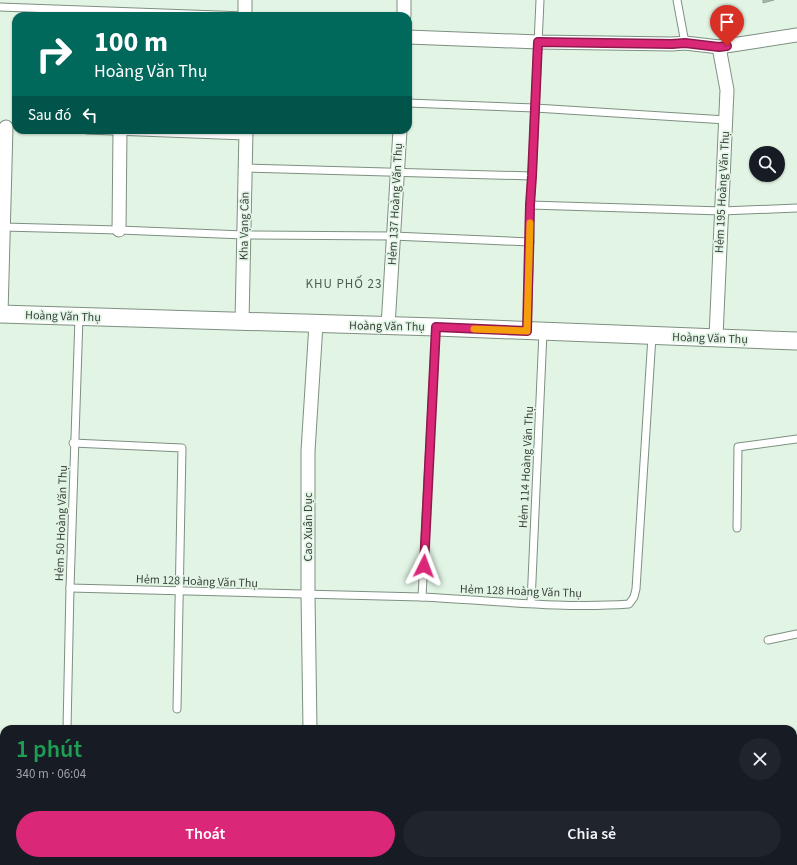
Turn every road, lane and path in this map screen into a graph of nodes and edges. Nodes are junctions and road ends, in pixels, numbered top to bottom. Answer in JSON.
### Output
{"nodes":[{"id":1,"x":245,"y":0,"type":"edge"},
{"id":2,"x":404,"y":0,"type":"edge"},
{"id":3,"x":540,"y":0,"type":"edge"},
{"id":4,"x":677,"y":0,"type":"edge"},
{"id":5,"x":0,"y":7,"type":"edge"},
{"id":6,"x":136,"y":12,"type":"edge"},
{"id":7,"x":245,"y":12,"type":"edge"},
{"id":8,"x":404,"y":12,"type":"edge"},
{"id":9,"x":797,"y":35,"type":"edge"},
{"id":10,"x":412,"y":37,"type":"edge"},
{"id":11,"x":538,"y":42,"type":"junction"},
{"id":12,"x":685,"y":43,"type":"junction"},
{"id":13,"x":719,"y":47,"type":"junction"},
{"id":14,"x":412,"y":103,"type":"edge"},
{"id":15,"x":535,"y":108,"type":"junction"},
{"id":16,"x":726,"y":120,"type":"junction"},
{"id":17,"x":7,"y":127,"type":"edge"},
{"id":18,"x":120,"y":134,"type":"edge"},
{"id":19,"x":246,"y":134,"type":"edge"},
{"id":20,"x":400,"y":134,"type":"edge"},
{"id":21,"x":246,"y":168,"type":"junction"},
{"id":22,"x":397,"y":172,"type":"junction"},
{"id":23,"x":532,"y":176,"type":"junction"},
{"id":24,"x":530,"y":205,"type":"junction"},
{"id":25,"x":797,"y":208,"type":"edge"},
{"id":26,"x":722,"y":212,"type":"junction"},
{"id":27,"x":3,"y":227,"type":"junction"},
{"id":28,"x":119,"y":230,"type":"junction"},
{"id":29,"x":244,"y":235,"type":"junction"},
{"id":30,"x":394,"y":236,"type":"junction"},
{"id":31,"x":530,"y":242,"type":"junction"},
{"id":32,"x":0,"y":314,"type":"edge"},
{"id":33,"x":78,"y":317,"type":"junction"},
{"id":34,"x":242,"y":322,"type":"junction"},
{"id":35,"x":316,"y":324,"type":"junction"},
{"id":36,"x":388,"y":326,"type":"junction"},
{"id":37,"x":436,"y":327,"type":"junction"},
{"id":38,"x":535,"y":331,"type":"junction"},
{"id":39,"x":652,"y":336,"type":"junction"},
{"id":40,"x":716,"y":337,"type":"junction"},
{"id":41,"x":797,"y":341,"type":"edge"},
{"id":42,"x":797,"y":439,"type":"edge"},
{"id":43,"x":73,"y":443,"type":"dead end"},
{"id":44,"x":737,"y":528,"type":"dead end"},
{"id":45,"x":70,"y":588,"type":"junction"},
{"id":46,"x":180,"y":591,"type":"junction"},
{"id":47,"x":308,"y":595,"type":"junction"},
{"id":48,"x":422,"y":597,"type":"junction"},
{"id":49,"x":530,"y":603,"type":"junction"},
{"id":50,"x":797,"y":634,"type":"edge"},
{"id":51,"x":768,"y":640,"type":"dead end"},
{"id":52,"x":177,"y":709,"type":"dead end"},
{"id":53,"x":67,"y":725,"type":"edge"},
{"id":54,"x":310,"y":725,"type":"edge"}],
"edges":[{"from":1,"to":7,"type":"street"},
{"from":2,"to":8,"type":"street"},
{"from":3,"to":11,"type":"lane","name":"Hẻm 114 Hoàng Văn Thụ"},
{"from":4,"to":12,"type":"lane"},
{"from":5,"to":6,"type":"lane"},
{"from":9,"to":13,"type":"street"},
{"from":10,"to":11,"type":"street"},
{"from":11,"to":12,"type":"street"},
{"from":11,"to":15,"type":"lane","name":"Hẻm 114 Hoàng Văn Thụ"},
{"from":12,"to":13,"type":"street"},
{"from":13,"to":16,"type":"street","name":"Hẻm 195 Hoàng Văn Thụ"},
{"from":14,"to":15,"type":"lane"},
{"from":15,"to":16,"type":"lane"},
{"from":15,"to":23,"type":"lane","name":"Hẻm 114 Hoàng Văn Thụ"},
{"from":16,"to":26,"type":"street","name":"Hẻm 195 Hoàng Văn Thụ"},
{"from":17,"to":27,"type":"street"},
{"from":18,"to":28,"type":"street"},
{"from":19,"to":21,"type":"street","name":"Kha Vạng Cân"},
{"from":20,"to":22,"type":"street","name":"Hẻm 137 Hoàng Văn Thụ"},
{"from":21,"to":22,"type":"lane"},
{"from":21,"to":29,"type":"street","name":"Kha Vạng Cân"},
{"from":22,"to":23,"type":"lane"},
{"from":22,"to":30,"type":"street","name":"Hẻm 137 Hoàng Văn Thụ"},
{"from":23,"to":24,"type":"lane","name":"Hẻm 114 Hoàng Văn Thụ"},
{"from":24,"to":26,"type":"lane"},
{"from":24,"to":31,"type":"lane","name":"Hẻm 114 Hoàng Văn Thụ"},
{"from":25,"to":26,"type":"lane"},
{"from":26,"to":40,"type":"street","name":"Hẻm 195 Hoàng Văn Thụ"},
{"from":27,"to":28,"type":"lane"},
{"from":27,"to":32,"type":"street"},
{"from":28,"to":29,"type":"lane"},
{"from":29,"to":30,"type":"lane"},
{"from":29,"to":34,"type":"street","name":"Kha Vạng Cân"},
{"from":30,"to":31,"type":"lane"},
{"from":30,"to":36,"type":"street","name":"Hẻm 137 Hoàng Văn Thụ"},
{"from":31,"to":38,"type":"lane","name":"Hẻm 114 Hoàng Văn Thụ"},
{"from":32,"to":33,"type":"street","name":"Hoàng Văn Thụ"},
{"from":33,"to":34,"type":"street","name":"Hoàng Văn Thụ"},
{"from":33,"to":45,"type":"lane","name":"Hẻm 50 Hoàng Văn Thụ"},
{"from":34,"to":35,"type":"street","name":"Hoàng Văn Thụ"},
{"from":35,"to":36,"type":"street","name":"Hoàng Văn Thụ"},
{"from":35,"to":47,"type":"street","name":"Cao Xuân Dục"},
{"from":36,"to":37,"type":"street","name":"Hoàng Văn Thụ"},
{"from":37,"to":38,"type":"street","name":"Hoàng Văn Thụ"},
{"from":37,"to":48,"type":"lane"},
{"from":38,"to":39,"type":"street","name":"Hoàng Văn Thụ"},
{"from":38,"to":49,"type":"lane","name":"Hẻm 114 Hoàng Văn Thụ"},
{"from":39,"to":40,"type":"street","name":"Hoàng Văn Thụ"},
{"from":39,"to":49,"type":"lane","name":"Hẻm 128 Hoàng Văn Thụ"},
{"from":40,"to":41,"type":"street","name":"Hoàng Văn Thụ"},
{"from":42,"to":44,"type":"lane"},
{"from":43,"to":46,"type":"lane"},
{"from":45,"to":46,"type":"lane","name":"Hẻm 128 Hoàng Văn Thụ"},
{"from":45,"to":53,"type":"lane","name":"Hẻm 50 Hoàng Văn Thụ"},
{"from":46,"to":47,"type":"lane","name":"Hẻm 128 Hoàng Văn Thụ"},
{"from":46,"to":52,"type":"lane"},
{"from":47,"to":48,"type":"lane","name":"Hẻm 128 Hoàng Văn Thụ"},
{"from":47,"to":54,"type":"street","name":"Cao Xuân Dục"},
{"from":48,"to":49,"type":"lane","name":"Hẻm 128 Hoàng Văn Thụ"},
{"from":50,"to":51,"type":"lane"}]}
